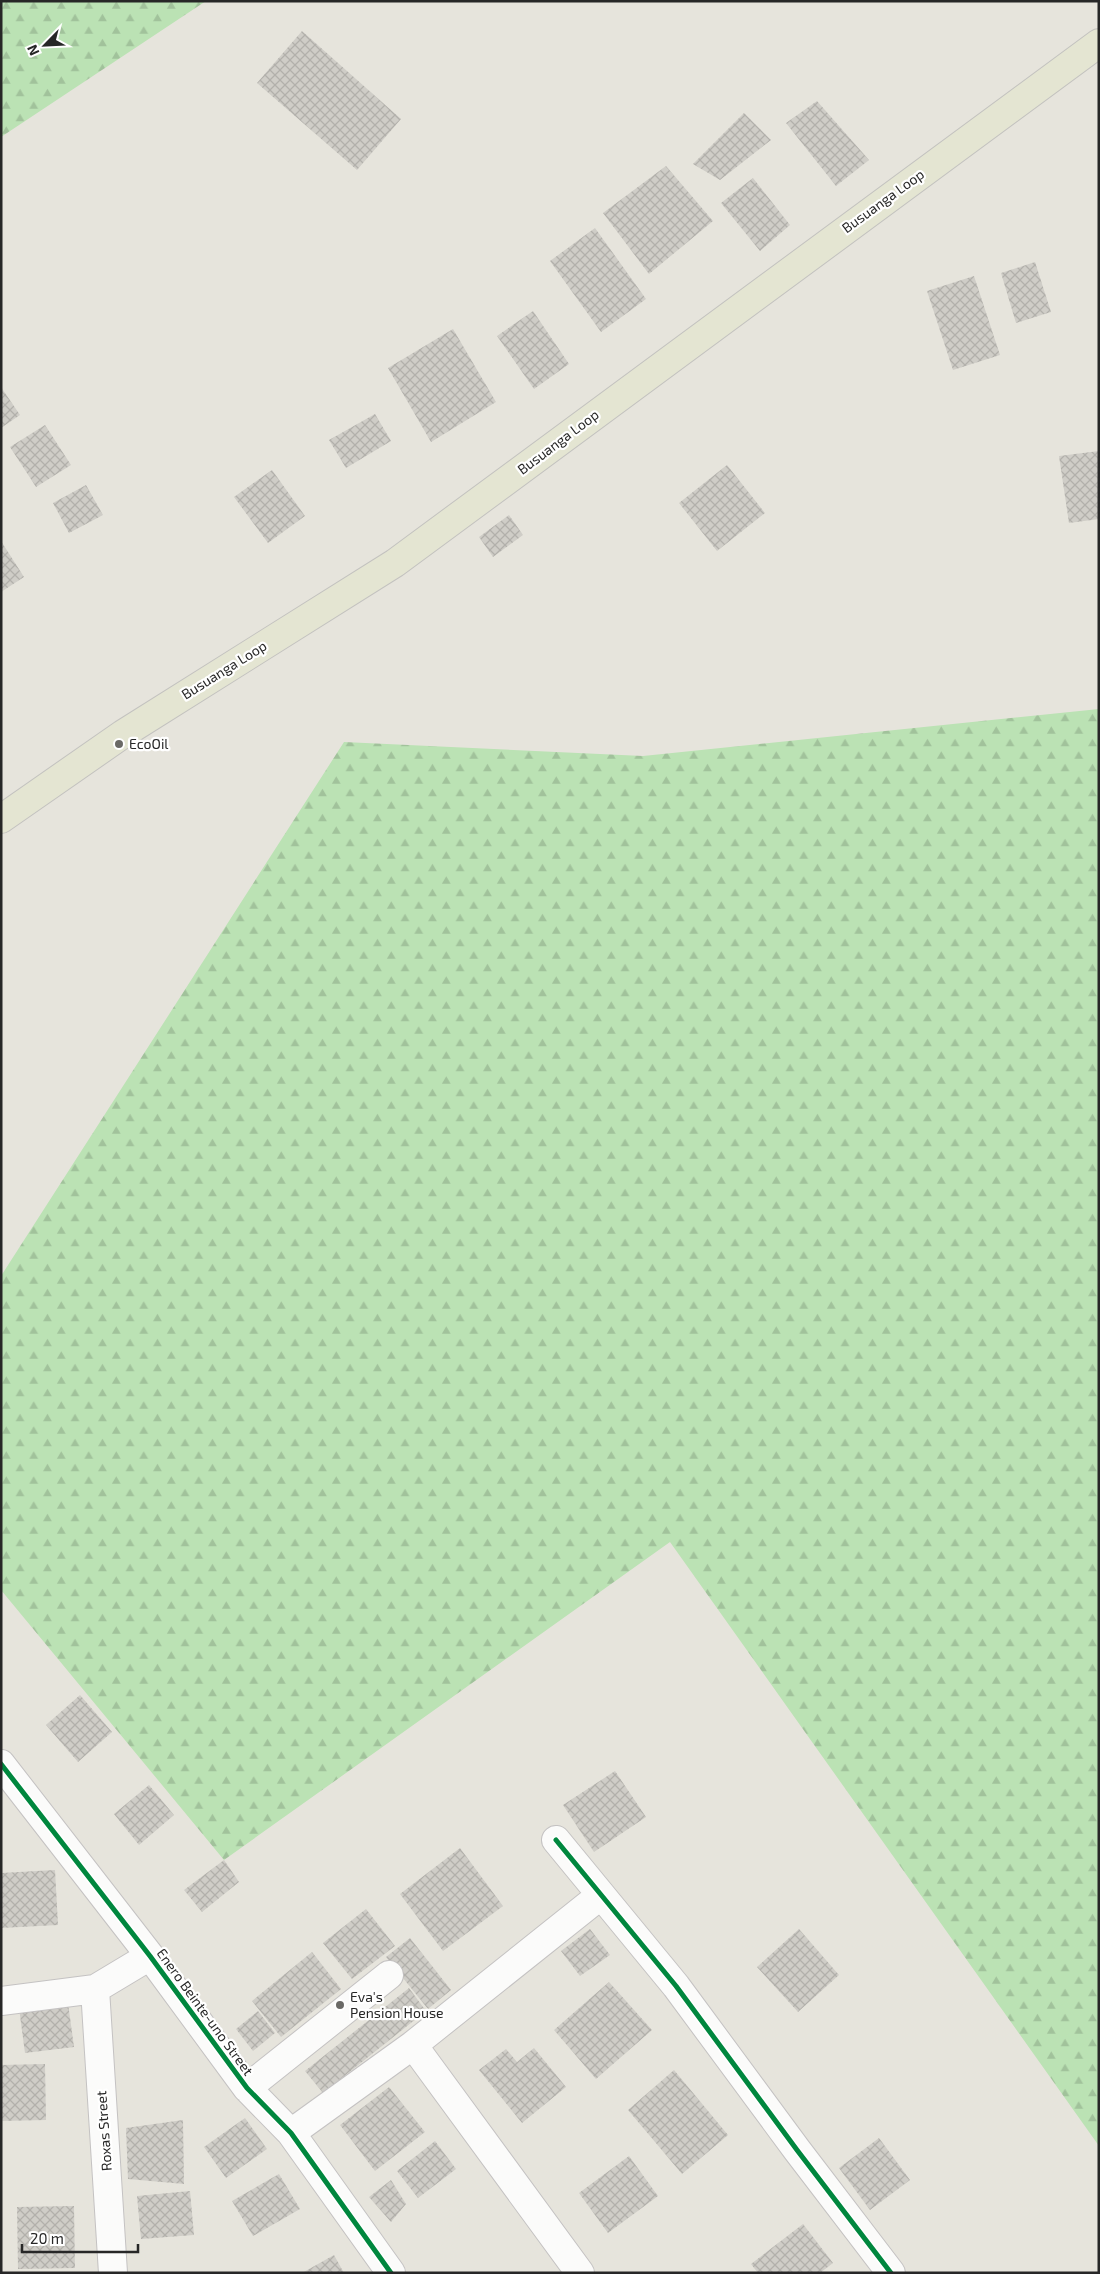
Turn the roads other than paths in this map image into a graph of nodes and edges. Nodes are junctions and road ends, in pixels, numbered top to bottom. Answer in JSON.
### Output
{"nodes":[{"id":1,"x":1099,"y":43,"type":"edge"},
{"id":2,"x":1,"y":818,"type":"edge"},
{"id":3,"x":1,"y":1764,"type":"edge"},
{"id":4,"x":556,"y":1840,"type":"dead end"},
{"id":5,"x":600,"y":1895,"type":"junction"},
{"id":6,"x":150,"y":1956,"type":"junction"},
{"id":7,"x":389,"y":1975,"type":"dead end"},
{"id":8,"x":95,"y":1989,"type":"junction"},
{"id":9,"x":1,"y":2000,"type":"edge"},
{"id":10,"x":413,"y":2045,"type":"junction"},
{"id":11,"x":247,"y":2088,"type":"junction"},
{"id":12,"x":291,"y":2133,"type":"junction"},
{"id":13,"x":113,"y":2273,"type":"edge"},
{"id":14,"x":391,"y":2273,"type":"edge"},
{"id":15,"x":580,"y":2273,"type":"edge"},
{"id":16,"x":891,"y":2273,"type":"edge"}],
"edges":[{"from":1,"to":2,"type":"main road","name":"Busuanga Loop"},
{"from":3,"to":6,"type":"street","name":"Enero Beinte-uno Street"},
{"from":4,"to":5,"type":"street"},
{"from":5,"to":10,"type":"street"},
{"from":5,"to":16,"type":"street"},
{"from":6,"to":8,"type":"street"},
{"from":6,"to":11,"type":"street","name":"Enero Beinte-uno Street"},
{"from":7,"to":11,"type":"street"},
{"from":8,"to":9,"type":"street"},
{"from":8,"to":13,"type":"street","name":"Roxas Street"},
{"from":10,"to":12,"type":"street"},
{"from":10,"to":15,"type":"street"},
{"from":11,"to":12,"type":"street","name":"Enero Beinte-uno Street"},
{"from":12,"to":14,"type":"street","name":"Enero Beinte-uno Street"}]}
